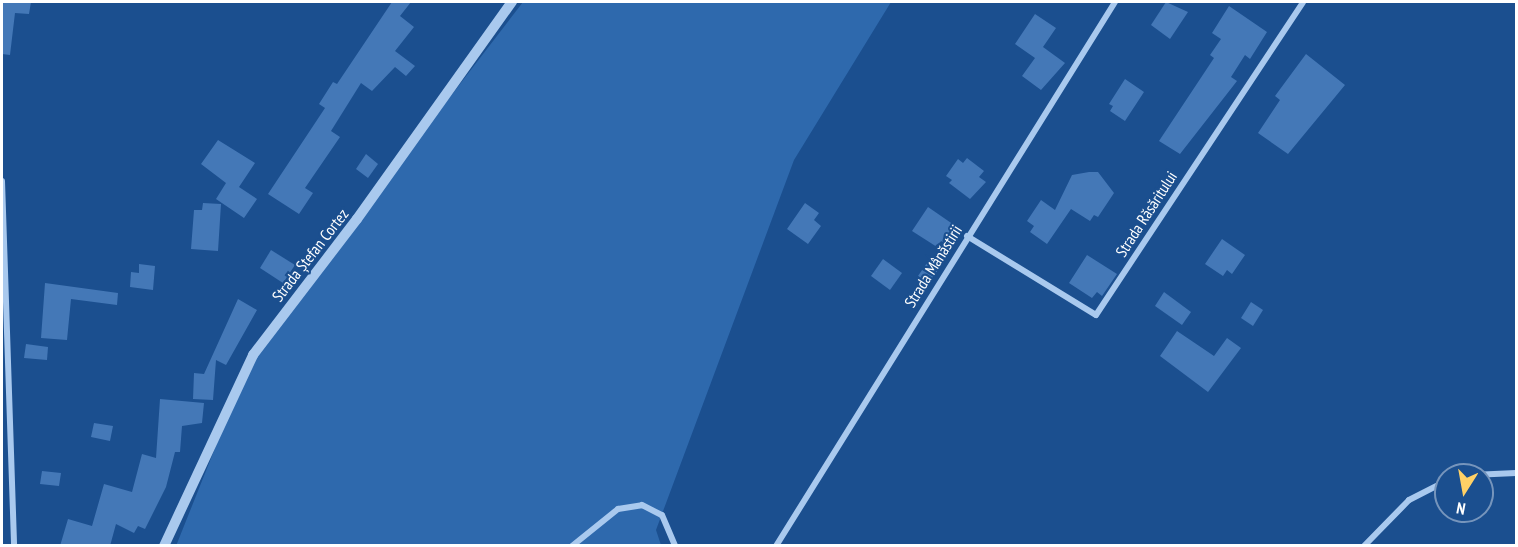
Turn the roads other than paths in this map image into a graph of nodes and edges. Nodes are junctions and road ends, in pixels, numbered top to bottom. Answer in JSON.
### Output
{"nodes":[{"id":1,"x":512,"y":2,"type":"edge"},
{"id":2,"x":1115,"y":2,"type":"edge"},
{"id":3,"x":1302,"y":2,"type":"edge"},
{"id":4,"x":2,"y":181,"type":"edge"},
{"id":5,"x":967,"y":236,"type":"junction"},
{"id":6,"x":1516,"y":473,"type":"edge"},
{"id":7,"x":1494,"y":474,"type":"edge"},
{"id":8,"x":1434,"y":487,"type":"edge"},
{"id":9,"x":14,"y":546,"type":"edge"},
{"id":10,"x":164,"y":546,"type":"edge"},
{"id":11,"x":572,"y":546,"type":"edge"},
{"id":12,"x":675,"y":546,"type":"edge"},
{"id":13,"x":776,"y":546,"type":"edge"},
{"id":14,"x":1364,"y":546,"type":"edge"}],
"edges":[{"from":1,"to":10,"type":"street","name":"Strada Ștefan Cortez"},
{"from":2,"to":5,"type":"street","name":"Strada Mânăstirii"},
{"from":3,"to":5,"type":"street","name":"Strada Răsăritului"},
{"from":4,"to":9,"type":"street"},
{"from":5,"to":13,"type":"street","name":"Strada Mânăstirii"},
{"from":6,"to":7,"type":"street"},
{"from":8,"to":14,"type":"street"},
{"from":11,"to":12,"type":"street"}]}
